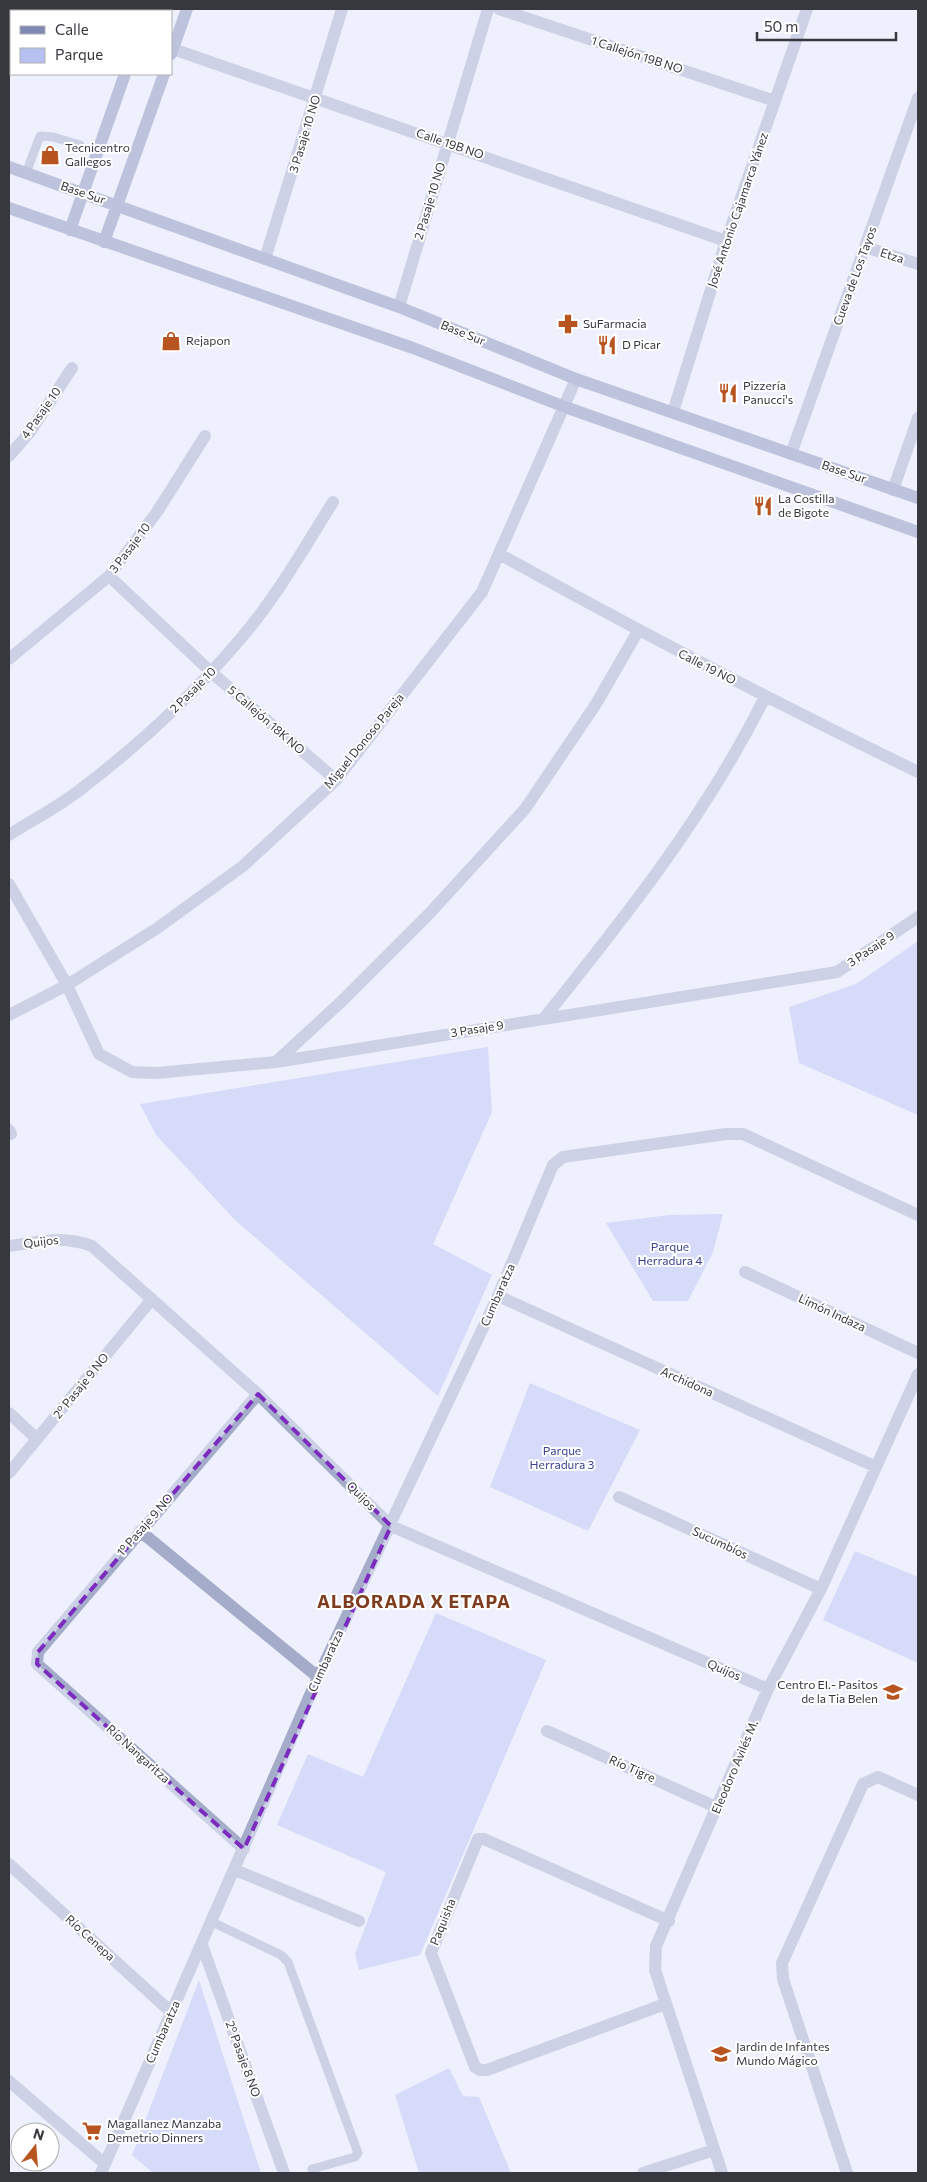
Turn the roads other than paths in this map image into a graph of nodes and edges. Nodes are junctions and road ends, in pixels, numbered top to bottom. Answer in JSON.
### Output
{"nodes":[{"id":1,"x":187,"y":9,"type":"edge"},
{"id":2,"x":342,"y":9,"type":"edge"},
{"id":3,"x":488,"y":9,"type":"edge"},
{"id":4,"x":499,"y":9,"type":"edge"},
{"id":5,"x":807,"y":9,"type":"edge"},
{"id":6,"x":172,"y":52,"type":"edge"},
{"id":7,"x":125,"y":75,"type":"edge"},
{"id":8,"x":164,"y":75,"type":"edge"},
{"id":9,"x":316,"y":98,"type":"junction"},
{"id":10,"x":918,"y":98,"type":"edge"},
{"id":11,"x":775,"y":101,"type":"junction"},
{"id":12,"x":448,"y":143,"type":"junction"},
{"id":13,"x":80,"y":145,"type":"dead end"},
{"id":14,"x":9,"y":167,"type":"edge"},
{"id":15,"x":26,"y":173,"type":"junction"},
{"id":16,"x":82,"y":193,"type":"junction"},
{"id":17,"x":117,"y":205,"type":"junction"},
{"id":18,"x":9,"y":208,"type":"edge"},
{"id":19,"x":70,"y":230,"type":"junction"},
{"id":20,"x":726,"y":241,"type":"junction"},
{"id":21,"x":104,"y":242,"type":"junction"},
{"id":22,"x":865,"y":247,"type":"junction"},
{"id":23,"x":265,"y":259,"type":"junction"},
{"id":24,"x":918,"y":264,"type":"edge"},
{"id":25,"x":399,"y":307,"type":"junction"},
{"id":26,"x":72,"y":368,"type":"dead end"},
{"id":27,"x":576,"y":378,"type":"junction"},
{"id":28,"x":565,"y":407,"type":"junction"},
{"id":29,"x":672,"y":412,"type":"junction"},
{"id":30,"x":918,"y":418,"type":"edge"},
{"id":31,"x":204,"y":436,"type":"dead end"},
{"id":32,"x":791,"y":454,"type":"junction"},
{"id":33,"x":9,"y":456,"type":"edge"},
{"id":34,"x":893,"y":490,"type":"junction"},
{"id":35,"x":918,"y":498,"type":"edge"},
{"id":36,"x":332,"y":502,"type":"dead end"},
{"id":37,"x":918,"y":532,"type":"edge"},
{"id":38,"x":499,"y":554,"type":"junction"},
{"id":39,"x":109,"y":576,"type":"junction"},
{"id":40,"x":638,"y":631,"type":"junction"},
{"id":41,"x":9,"y":659,"type":"edge"},
{"id":42,"x":211,"y":672,"type":"junction"},
{"id":43,"x":765,"y":697,"type":"junction"},
{"id":44,"x":918,"y":772,"type":"edge"},
{"id":45,"x":336,"y":780,"type":"junction"},
{"id":46,"x":9,"y":835,"type":"edge"},
{"id":47,"x":9,"y":884,"type":"edge"},
{"id":48,"x":918,"y":917,"type":"edge"},
{"id":49,"x":67,"y":985,"type":"junction"},
{"id":50,"x":9,"y":1015,"type":"edge"},
{"id":51,"x":545,"y":1017,"type":"junction"},
{"id":52,"x":276,"y":1062,"type":"junction"},
{"id":53,"x":918,"y":1215,"type":"edge"},
{"id":54,"x":9,"y":1246,"type":"edge"},
{"id":55,"x":745,"y":1272,"type":"dead end"},
{"id":56,"x":498,"y":1296,"type":"junction"},
{"id":57,"x":152,"y":1299,"type":"junction"},
{"id":58,"x":918,"y":1353,"type":"edge"},
{"id":59,"x":918,"y":1374,"type":"edge"},
{"id":60,"x":258,"y":1394,"type":"junction"},
{"id":61,"x":9,"y":1413,"type":"edge"},
{"id":62,"x":37,"y":1439,"type":"junction"},
{"id":63,"x":876,"y":1467,"type":"junction"},
{"id":64,"x":9,"y":1473,"type":"edge"},
{"id":65,"x":619,"y":1497,"type":"dead end"},
{"id":66,"x":391,"y":1526,"type":"junction"},
{"id":67,"x":140,"y":1531,"type":"junction"},
{"id":68,"x":821,"y":1589,"type":"junction"},
{"id":69,"x":35,"y":1658,"type":"joint"},
{"id":70,"x":318,"y":1677,"type":"junction"},
{"id":71,"x":768,"y":1690,"type":"junction"},
{"id":72,"x":547,"y":1731,"type":"dead end"},
{"id":73,"x":918,"y":1795,"type":"edge"},
{"id":74,"x":718,"y":1808,"type":"junction"},
{"id":75,"x":244,"y":1849,"type":"junction"},
{"id":76,"x":9,"y":1864,"type":"edge"},
{"id":77,"x":236,"y":1870,"type":"junction"},
{"id":78,"x":359,"y":1921,"type":"dead end"},
{"id":79,"x":669,"y":1921,"type":"junction"},
{"id":80,"x":212,"y":1922,"type":"junction"},
{"id":81,"x":202,"y":1945,"type":"junction"},
{"id":82,"x":665,"y":2004,"type":"junction"},
{"id":83,"x":171,"y":2012,"type":"junction"},
{"id":84,"x":9,"y":2081,"type":"edge"},
{"id":85,"x":714,"y":2150,"type":"junction"},
{"id":86,"x":103,"y":2168,"type":"edge"},
{"id":87,"x":312,"y":2170,"type":"dead end"},
{"id":88,"x":284,"y":2173,"type":"edge"},
{"id":89,"x":643,"y":2173,"type":"edge"},
{"id":90,"x":722,"y":2173,"type":"edge"},
{"id":91,"x":847,"y":2173,"type":"edge"}],
"edges":[{"from":1,"to":6,"type":"street"},
{"from":2,"to":9,"type":"street","name":"3 Pasaje 10 NO"},
{"from":3,"to":12,"type":"street","name":"2 Pasaje 10 NO"},
{"from":4,"to":11,"type":"street","name":"1 Callejón 19B NO"},
{"from":5,"to":11,"type":"street","name":"José Antonio Cajamarca Yánez"},
{"from":6,"to":9,"type":"street","name":"Calle 19B NO"},
{"from":7,"to":16,"type":"street"},
{"from":8,"to":17,"type":"street"},
{"from":9,"to":12,"type":"street","name":"Calle 19B NO"},
{"from":9,"to":23,"type":"street","name":"3 Pasaje 10 NO"},
{"from":10,"to":22,"type":"street","name":"Cueva de Los Tayos"},
{"from":11,"to":20,"type":"street","name":"José Antonio Cajamarca Yánez"},
{"from":12,"to":20,"type":"street","name":"Calle 19B NO"},
{"from":12,"to":25,"type":"street","name":"2 Pasaje 10 NO"},
{"from":13,"to":15,"type":"lane"},
{"from":14,"to":15,"type":"street","name":"Base Sur"},
{"from":15,"to":16,"type":"street","name":"Base Sur"},
{"from":16,"to":17,"type":"street","name":"Base Sur"},
{"from":16,"to":19,"type":"street"},
{"from":17,"to":21,"type":"street"},
{"from":17,"to":23,"type":"street","name":"Base Sur"},
{"from":18,"to":19,"type":"street"},
{"from":19,"to":21,"type":"street"},
{"from":20,"to":29,"type":"street","name":"José Antonio Cajamarca Yánez"},
{"from":21,"to":28,"type":"street"},
{"from":22,"to":24,"type":"street","name":"Etza"},
{"from":22,"to":32,"type":"street","name":"Cueva de Los Tayos"},
{"from":23,"to":25,"type":"street","name":"Base Sur"},
{"from":25,"to":27,"type":"street","name":"Base Sur"},
{"from":26,"to":33,"type":"street","name":"4 Pasaje 10"},
{"from":27,"to":28,"type":"street","name":"Miguel Donoso Pareja"},
{"from":27,"to":29,"type":"street","name":"Base Sur"},
{"from":28,"to":37,"type":"street"},
{"from":28,"to":38,"type":"street","name":"Miguel Donoso Pareja"},
{"from":29,"to":32,"type":"street","name":"Base Sur"},
{"from":30,"to":34,"type":"street"},
{"from":31,"to":39,"type":"street","name":"3 Pasaje 10"},
{"from":32,"to":34,"type":"street","name":"Base Sur"},
{"from":34,"to":35,"type":"street","name":"Base Sur"},
{"from":36,"to":42,"type":"street","name":"2 Pasaje 10"},
{"from":38,"to":40,"type":"street","name":"Calle 19 NO"},
{"from":38,"to":45,"type":"street","name":"Miguel Donoso Pareja"},
{"from":39,"to":41,"type":"street","name":"3 Pasaje 10"},
{"from":39,"to":42,"type":"street","name":"5 Callejón 18K NO"},
{"from":40,"to":43,"type":"street","name":"Calle 19 NO"},
{"from":40,"to":52,"type":"street"},
{"from":42,"to":45,"type":"street","name":"5 Callejón 18K NO"},
{"from":42,"to":46,"type":"street","name":"2 Pasaje 10"},
{"from":43,"to":44,"type":"street","name":"Calle 19 NO"},
{"from":43,"to":51,"type":"street"},
{"from":45,"to":49,"type":"street","name":"Miguel Donoso Pareja"},
{"from":47,"to":49,"type":"street","name":"3 Pasaje 9"},
{"from":48,"to":51,"type":"street","name":"3 Pasaje 9"},
{"from":49,"to":50,"type":"street","name":"Miguel Donoso Pareja"},
{"from":49,"to":52,"type":"street","name":"3 Pasaje 9"},
{"from":51,"to":52,"type":"street","name":"3 Pasaje 9"},
{"from":53,"to":56,"type":"street","name":"Cumbaratza"},
{"from":54,"to":57,"type":"street","name":"Quijos"},
{"from":55,"to":58,"type":"street","name":"Limón Indaza"},
{"from":56,"to":63,"type":"street","name":"Archidona"},
{"from":56,"to":66,"type":"street","name":"Cumbaratza"},
{"from":57,"to":60,"type":"street","name":"Quijos"},
{"from":57,"to":62,"type":"street","name":"2º Pasaje 9 NO"},
{"from":59,"to":63,"type":"street","name":"Eleodoro Avilés M."},
{"from":60,"to":66,"type":"street","name":"Quijos"},
{"from":60,"to":67,"type":"street","name":"1º Pasaje 9 NO"},
{"from":61,"to":62,"type":"street"},
{"from":62,"to":64,"type":"street","name":"2º Pasaje 9 NO"},
{"from":63,"to":68,"type":"street","name":"Eleodoro Avilés M."},
{"from":65,"to":68,"type":"street","name":"Sucumbíos"},
{"from":66,"to":70,"type":"street","name":"Cumbaratza"},
{"from":66,"to":71,"type":"street","name":"Quijos"},
{"from":67,"to":69,"type":"street","name":"1º Pasaje 9 NO"},
{"from":67,"to":70,"type":"street"},
{"from":68,"to":71,"type":"street","name":"Eleodoro Avilés M."},
{"from":69,"to":75,"type":"street","name":"Río Nangaritza"},
{"from":70,"to":75,"type":"street","name":"Cumbaratza"},
{"from":71,"to":74,"type":"street","name":"Eleodoro Avilés M."},
{"from":72,"to":74,"type":"street","name":"Río Tigre"},
{"from":73,"to":91,"type":"street"},
{"from":74,"to":79,"type":"street","name":"Eleodoro Avilés M."},
{"from":75,"to":77,"type":"street","name":"Cumbaratza"},
{"from":76,"to":83,"type":"street","name":"Río Cenepa"},
{"from":77,"to":78,"type":"street"},
{"from":77,"to":80,"type":"street","name":"Cumbaratza"},
{"from":79,"to":82,"type":"street","name":"Eleodoro Avilés M."},
{"from":79,"to":82,"type":"street","name":"Paquisha"},
{"from":80,"to":81,"type":"street","name":"Cumbaratza"},
{"from":80,"to":87,"type":"lane"},
{"from":81,"to":83,"type":"street","name":"Cumbaratza"},
{"from":81,"to":88,"type":"street","name":"2º Pasaje 8 NO"},
{"from":82,"to":85,"type":"street","name":"Eleodoro Avilés M."},
{"from":83,"to":86,"type":"street","name":"Cumbaratza"},
{"from":84,"to":86,"type":"street"},
{"from":85,"to":89,"type":"street"},
{"from":85,"to":90,"type":"street","name":"Eleodoro Avilés M."}]}
